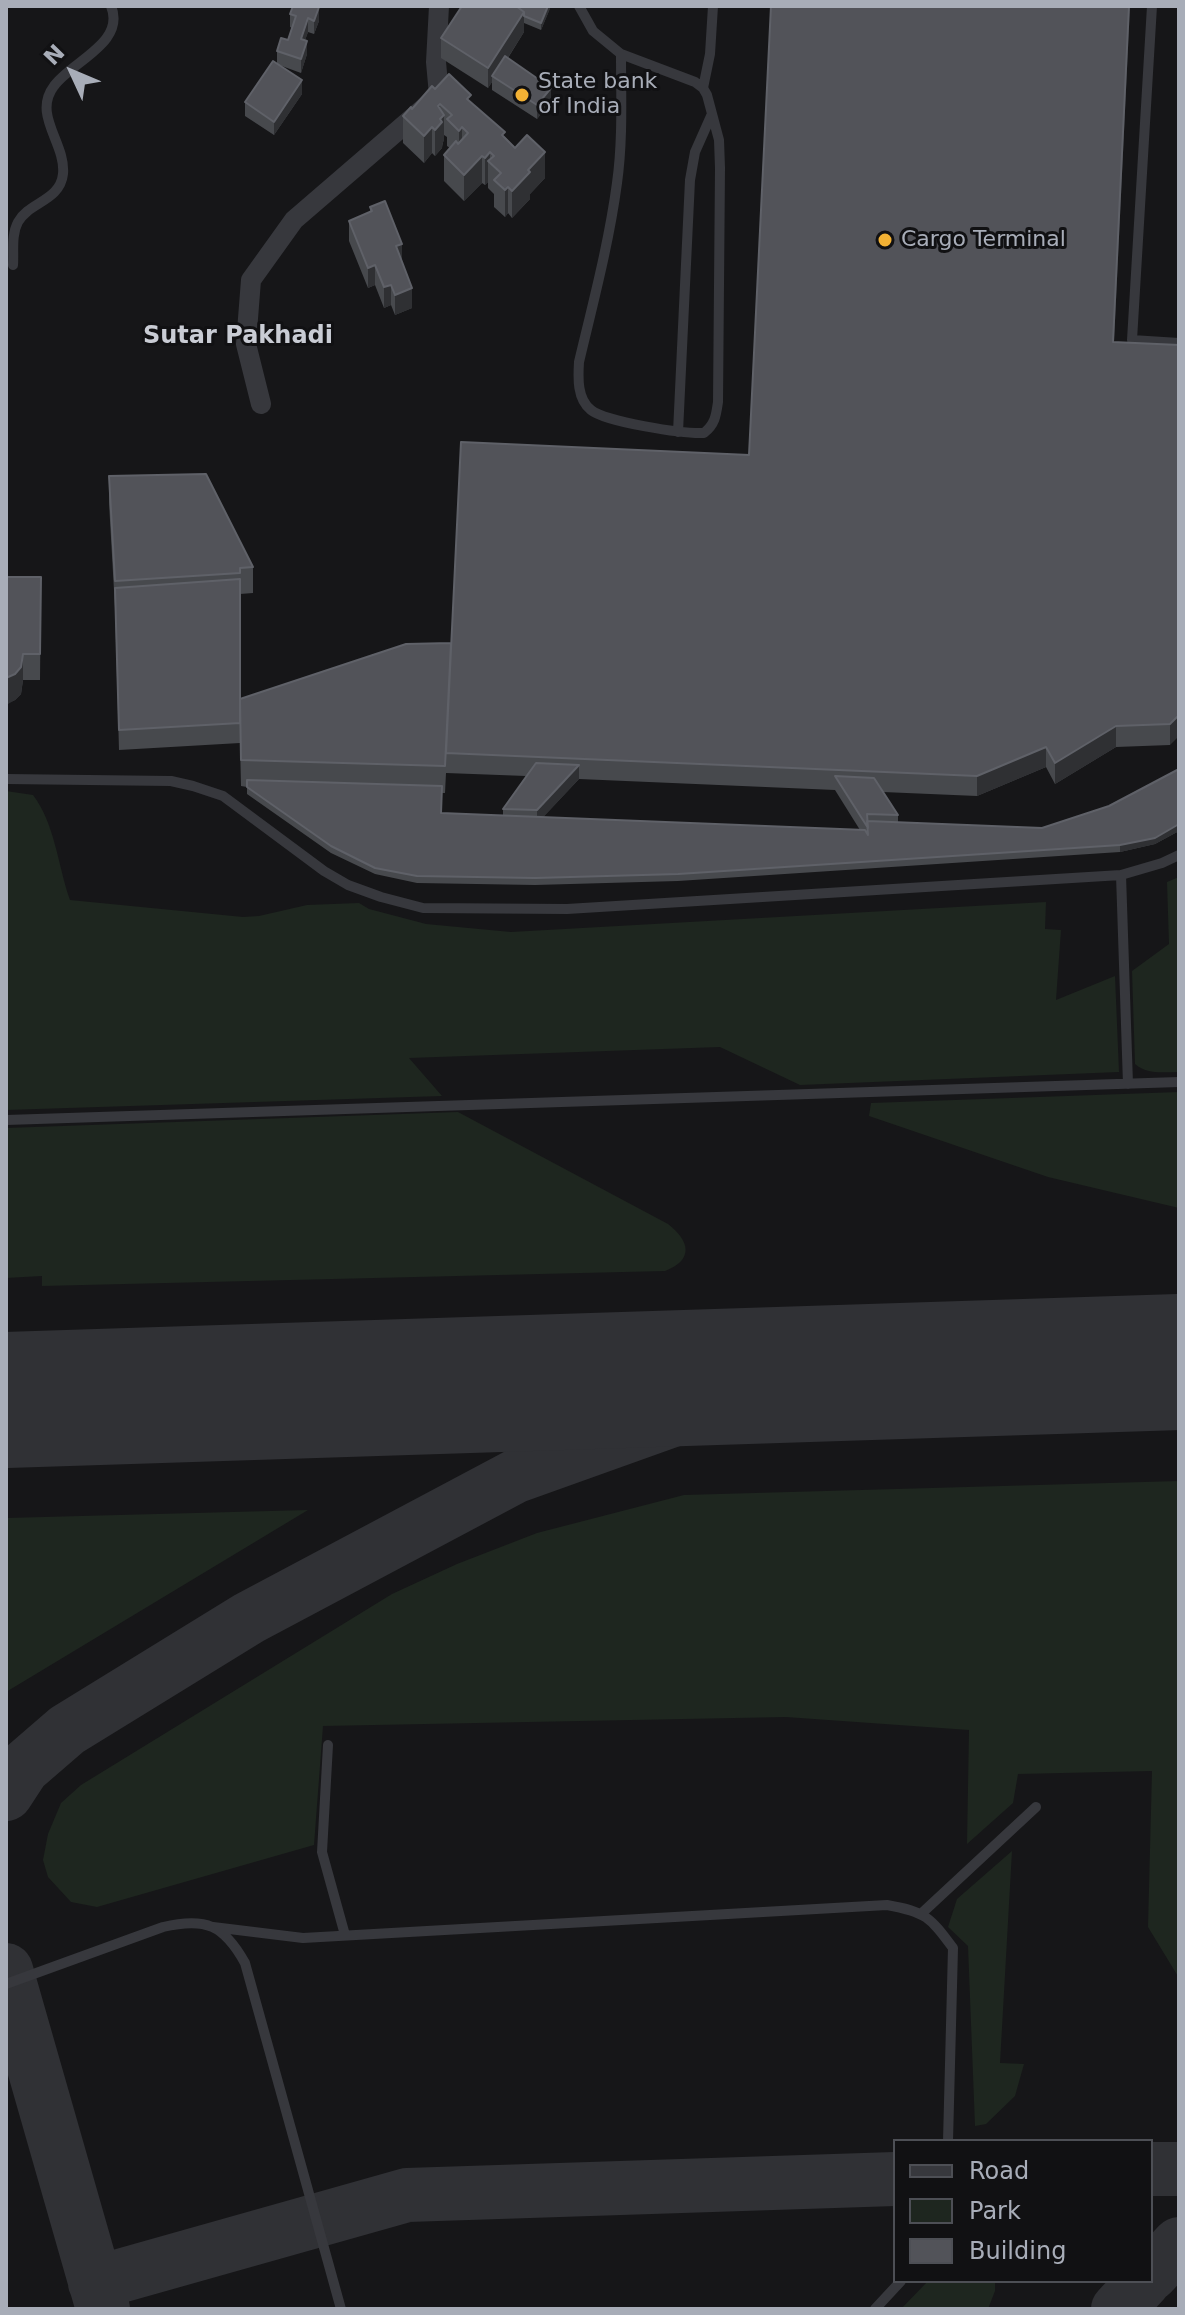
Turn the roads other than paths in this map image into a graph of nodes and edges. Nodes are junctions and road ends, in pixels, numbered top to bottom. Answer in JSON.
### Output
{"nodes":[{"id":1,"x":111,"y":6,"type":"edge"},
{"id":2,"x":439,"y":6,"type":"edge"},
{"id":3,"x":579,"y":6,"type":"edge"},
{"id":4,"x":713,"y":6,"type":"edge"},
{"id":5,"x":1152,"y":6,"type":"edge"},
{"id":6,"x":621,"y":54,"type":"junction"},
{"id":7,"x":703,"y":88,"type":"junction"},
{"id":8,"x":711,"y":116,"type":"junction"},
{"id":9,"x":13,"y":265,"type":"dead end"},
{"id":10,"x":1179,"y":343,"type":"edge"},
{"id":11,"x":261,"y":404,"type":"dead end"},
{"id":12,"x":678,"y":432,"type":"junction"},
{"id":13,"x":6,"y":779,"type":"edge"},
{"id":14,"x":1179,"y":855,"type":"edge"},
{"id":15,"x":1121,"y":875,"type":"junction"},
{"id":16,"x":1179,"y":1082,"type":"edge"},
{"id":17,"x":1128,"y":1084,"type":"junction"},
{"id":18,"x":6,"y":1120,"type":"edge"},
{"id":19,"x":328,"y":1745,"type":"dead end"},
{"id":20,"x":1036,"y":1807,"type":"dead end"},
{"id":21,"x":922,"y":1913,"type":"junction"},
{"id":22,"x":213,"y":1927,"type":"junction"},
{"id":23,"x":345,"y":1935,"type":"junction"},
{"id":24,"x":6,"y":1984,"type":"edge"},
{"id":25,"x":948,"y":2139,"type":"edge"},
{"id":26,"x":899,"y":2283,"type":"edge"},
{"id":27,"x":341,"y":2309,"type":"edge"},
{"id":28,"x":875,"y":2309,"type":"edge"}],
"edges":[{"from":1,"to":9,"type":"lane"},
{"from":2,"to":11,"type":"street"},
{"from":3,"to":6,"type":"lane"},
{"from":4,"to":7,"type":"lane"},
{"from":5,"to":10,"type":"lane"},
{"from":6,"to":7,"type":"lane"},
{"from":6,"to":12,"type":"lane"},
{"from":7,"to":8,"type":"lane"},
{"from":8,"to":12,"type":"lane"},
{"from":8,"to":12,"type":"lane"},
{"from":13,"to":15,"type":"lane"},
{"from":14,"to":15,"type":"lane"},
{"from":15,"to":17,"type":"lane"},
{"from":16,"to":17,"type":"lane"},
{"from":17,"to":18,"type":"lane"},
{"from":19,"to":23,"type":"lane"},
{"from":20,"to":21,"type":"lane"},
{"from":21,"to":23,"type":"lane"},
{"from":21,"to":25,"type":"lane"},
{"from":22,"to":23,"type":"lane"},
{"from":22,"to":24,"type":"lane"},
{"from":22,"to":27,"type":"lane"},
{"from":26,"to":28,"type":"lane"}]}
